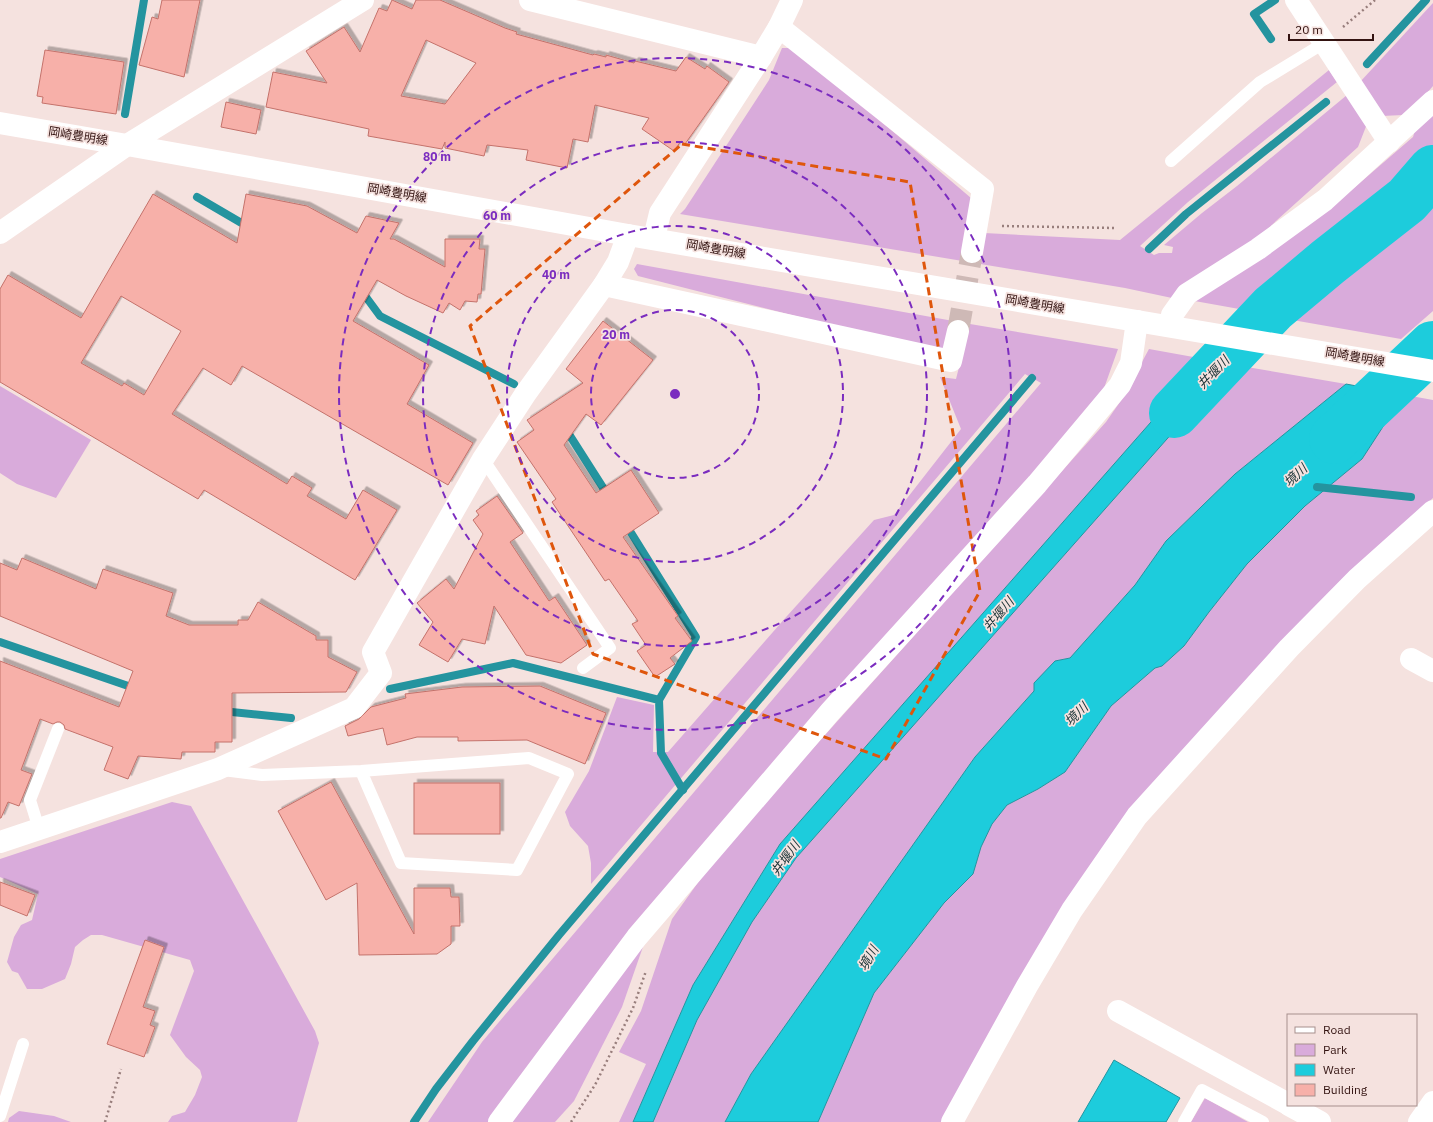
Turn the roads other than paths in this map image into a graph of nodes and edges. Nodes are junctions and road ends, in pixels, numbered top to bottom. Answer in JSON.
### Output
{"nodes":[{"id":1,"x":363,"y":0,"type":"edge"},
{"id":2,"x":530,"y":0,"type":"edge"},
{"id":3,"x":792,"y":0,"type":"edge"},
{"id":4,"x":1296,"y":0,"type":"edge"},
{"id":5,"x":779,"y":26,"type":"junction"},
{"id":6,"x":1324,"y":43,"type":"junction"},
{"id":7,"x":760,"y":57,"type":"junction"},
{"id":8,"x":1433,"y":101,"type":"edge"},
{"id":9,"x":0,"y":124,"type":"edge"},
{"id":10,"x":1389,"y":142,"type":"junction"},
{"id":11,"x":127,"y":144,"type":"junction"},
{"id":12,"x":1171,"y":161,"type":"dead end"},
{"id":13,"x":0,"y":233,"type":"edge"},
{"id":14,"x":628,"y":234,"type":"junction"},
{"id":15,"x":654,"y":238,"type":"junction"},
{"id":16,"x":972,"y":252,"type":"tunnel mouth"},
{"id":17,"x":604,"y":285,"type":"junction"},
{"id":18,"x":1137,"y":321,"type":"junction"},
{"id":19,"x":1173,"y":326,"type":"junction"},
{"id":20,"x":958,"y":331,"type":"tunnel mouth"},
{"id":21,"x":1433,"y":370,"type":"edge"},
{"id":22,"x":483,"y":459,"type":"junction"},
{"id":23,"x":1433,"y":511,"type":"edge"},
{"id":24,"x":1411,"y":659,"type":"dead end"},
{"id":25,"x":583,"y":668,"type":"dead end"},
{"id":26,"x":1433,"y":671,"type":"edge"},
{"id":27,"x":58,"y":729,"type":"dead end"},
{"id":28,"x":218,"y":769,"type":"junction"},
{"id":29,"x":361,"y":771,"type":"junction"},
{"id":30,"x":39,"y":829,"type":"junction"},
{"id":31,"x":0,"y":842,"type":"edge"},
{"id":32,"x":1118,"y":1011,"type":"dead end"},
{"id":33,"x":23,"y":1044,"type":"dead end"},
{"id":34,"x":1433,"y":1102,"type":"edge"},
{"id":35,"x":1287,"y":1104,"type":"edge"},
{"id":36,"x":1290,"y":1106,"type":"edge"},
{"id":37,"x":0,"y":1116,"type":"edge"},
{"id":38,"x":499,"y":1122,"type":"edge"},
{"id":39,"x":952,"y":1122,"type":"edge"},
{"id":40,"x":1184,"y":1122,"type":"edge"},
{"id":41,"x":1263,"y":1122,"type":"edge"},
{"id":42,"x":1320,"y":1122,"type":"edge"},
{"id":43,"x":1420,"y":1122,"type":"edge"}],
"edges":[{"from":1,"to":11,"type":"street"},
{"from":2,"to":7,"type":"street"},
{"from":3,"to":5,"type":"street"},
{"from":4,"to":6,"type":"street"},
{"from":5,"to":7,"type":"street"},
{"from":5,"to":16,"type":"street"},
{"from":6,"to":10,"type":"street"},
{"from":6,"to":12,"type":"lane"},
{"from":7,"to":15,"type":"street"},
{"from":8,"to":10,"type":"street"},
{"from":9,"to":11,"type":"street","name":"岡崎豊明線"},
{"from":10,"to":19,"type":"street"},
{"from":11,"to":13,"type":"street"},
{"from":11,"to":14,"type":"street","name":"岡崎豊明線"},
{"from":14,"to":15,"type":"street","name":"岡崎豊明線"},
{"from":14,"to":17,"type":"street"},
{"from":15,"to":18,"type":"street","name":"岡崎豊明線"},
{"from":17,"to":20,"type":"street"},
{"from":17,"to":22,"type":"street"},
{"from":18,"to":19,"type":"street","name":"岡崎豊明線"},
{"from":18,"to":38,"type":"street"},
{"from":19,"to":21,"type":"street","name":"岡崎豊明線"},
{"from":22,"to":25,"type":"lane"},
{"from":22,"to":28,"type":"street"},
{"from":23,"to":39,"type":"street"},
{"from":24,"to":26,"type":"street"},
{"from":27,"to":30,"type":"lane"},
{"from":28,"to":29,"type":"lane"},
{"from":28,"to":30,"type":"street"},
{"from":29,"to":29,"type":"lane"},
{"from":30,"to":31,"type":"street"},
{"from":32,"to":35,"type":"street"},
{"from":33,"to":37,"type":"lane"},
{"from":34,"to":43,"type":"street"},
{"from":36,"to":42,"type":"street"},
{"from":40,"to":41,"type":"lane"}]}
